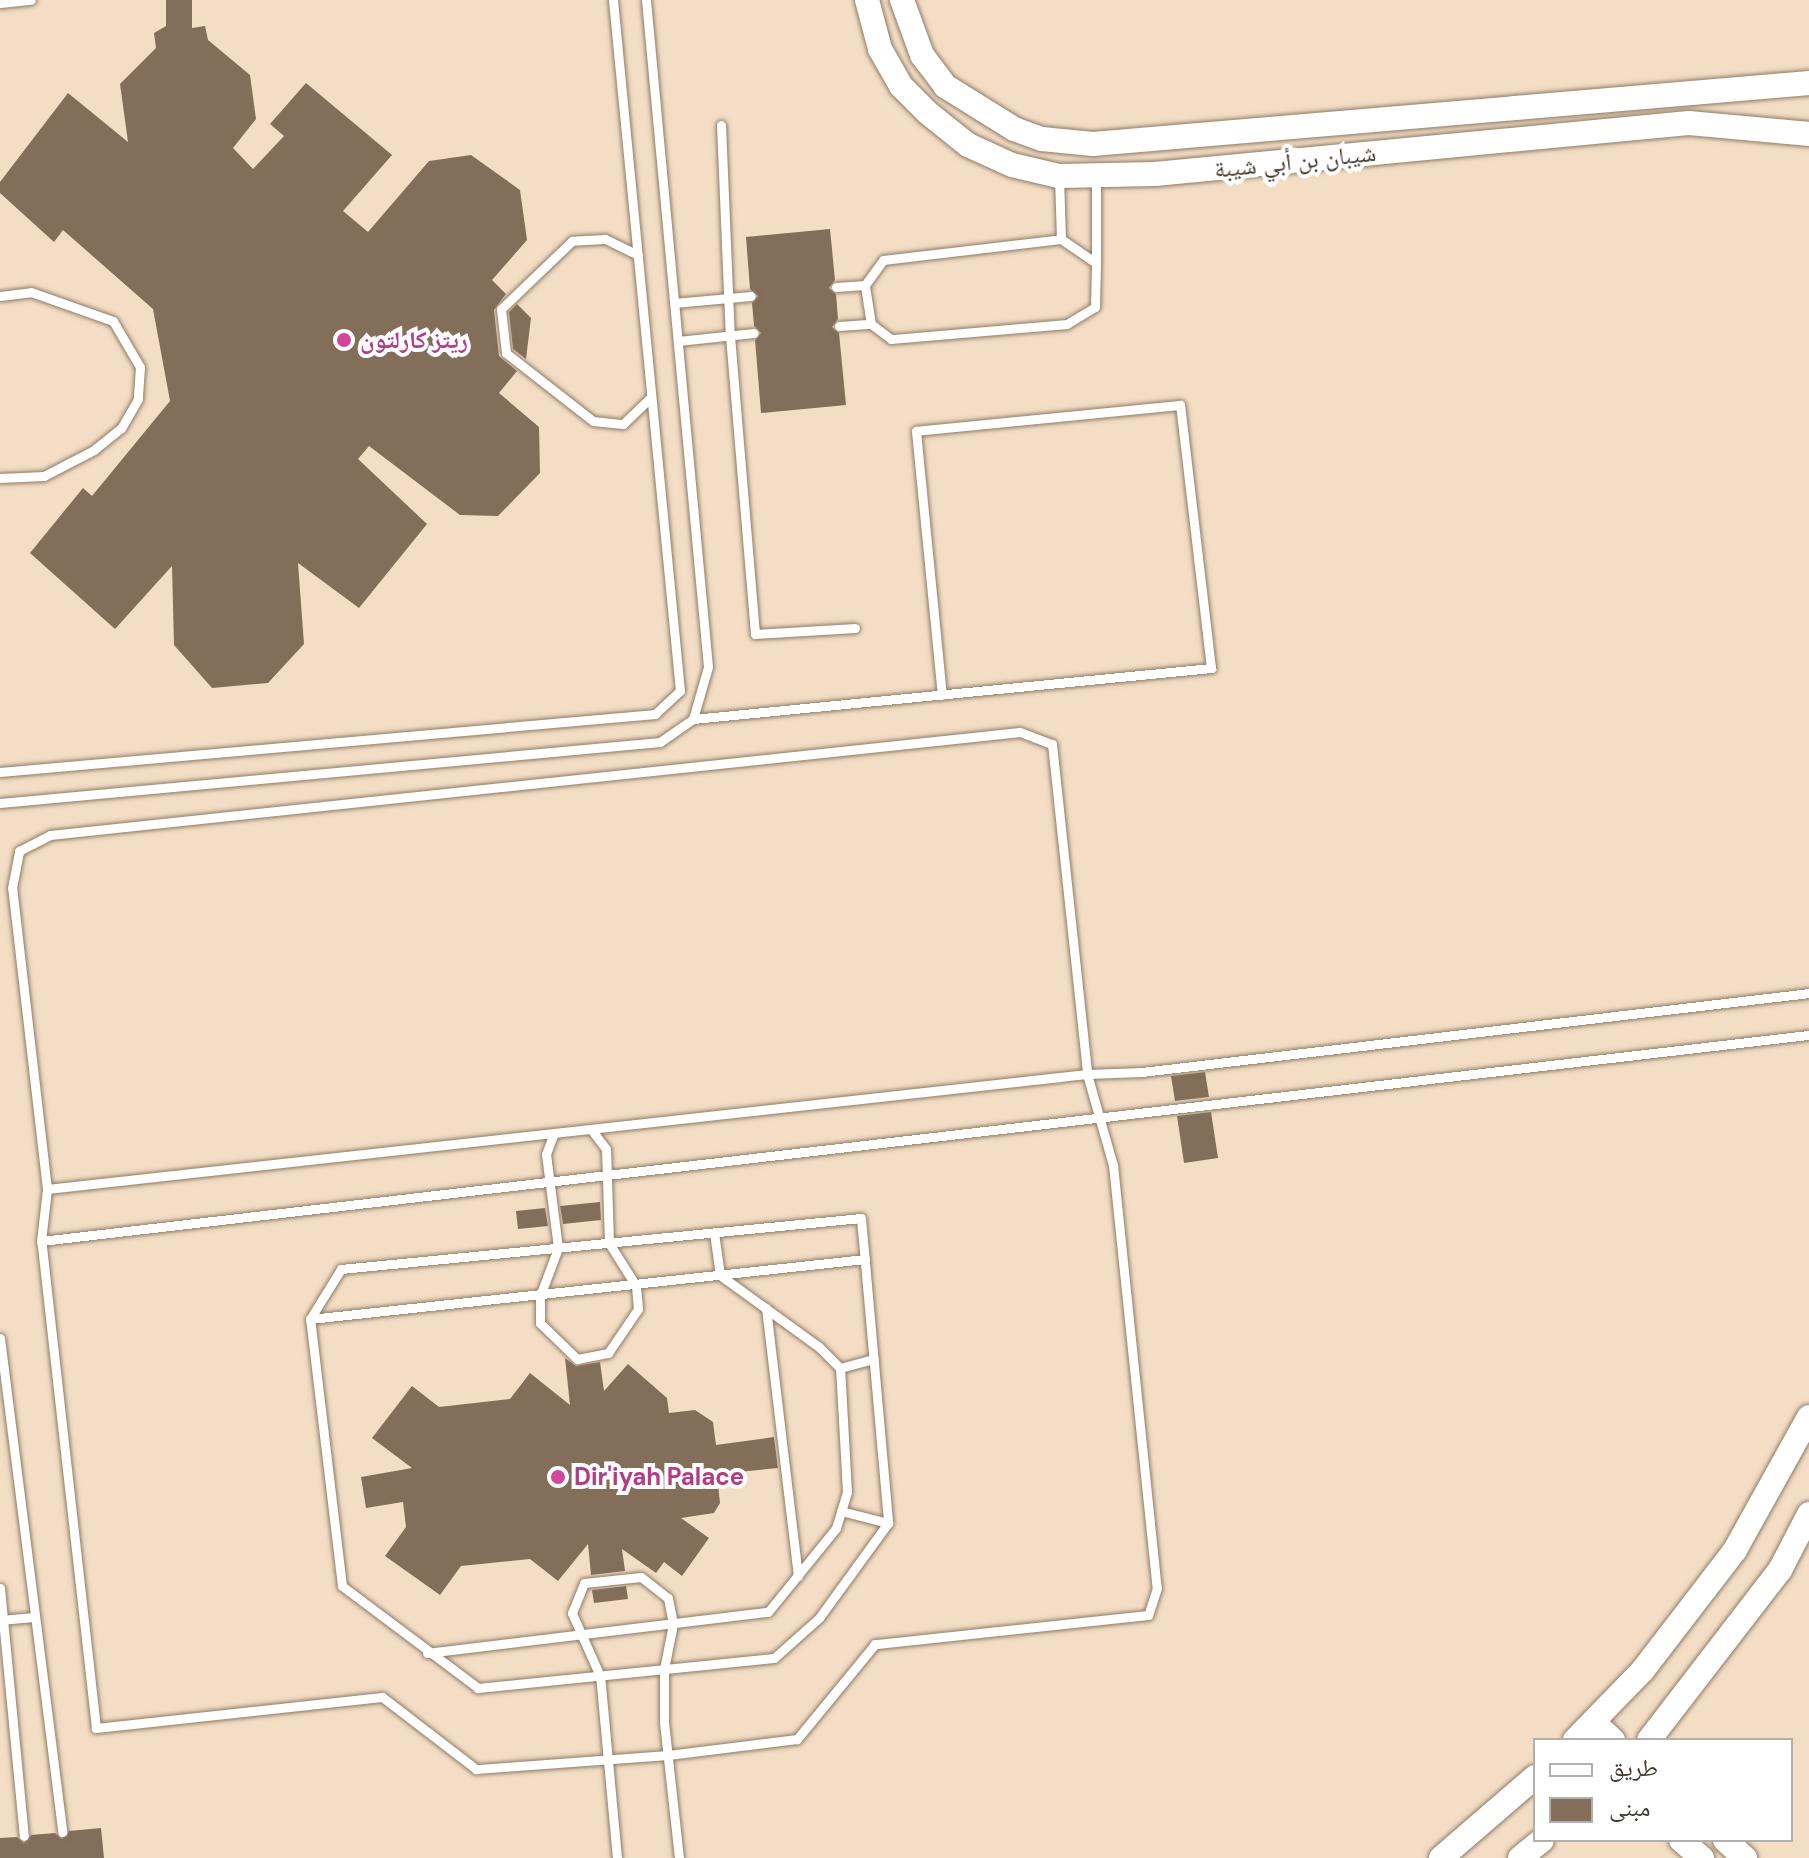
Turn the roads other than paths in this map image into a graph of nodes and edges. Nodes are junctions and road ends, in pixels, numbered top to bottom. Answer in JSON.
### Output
{"nodes":[{"id":1,"x":31,"y":0,"type":"edge"},
{"id":2,"x":613,"y":0,"type":"edge"},
{"id":3,"x":646,"y":0,"type":"edge"},
{"id":4,"x":867,"y":0,"type":"edge"},
{"id":5,"x":902,"y":0,"type":"edge"},
{"id":6,"x":0,"y":3,"type":"edge"},
{"id":7,"x":1809,"y":83,"type":"edge"},
{"id":8,"x":721,"y":125,"type":"dead end"},
{"id":9,"x":1809,"y":134,"type":"edge"},
{"id":10,"x":1059,"y":176,"type":"junction"},
{"id":11,"x":1096,"y":179,"type":"junction"},
{"id":12,"x":1061,"y":239,"type":"junction"},
{"id":13,"x":638,"y":255,"type":"junction"},
{"id":14,"x":1096,"y":263,"type":"junction"},
{"id":15,"x":865,"y":285,"type":"junction"},
{"id":16,"x":836,"y":287,"type":"dead end"},
{"id":17,"x":0,"y":296,"type":"edge"},
{"id":18,"x":751,"y":296,"type":"dead end"},
{"id":19,"x":729,"y":298,"type":"junction"},
{"id":20,"x":674,"y":303,"type":"junction"},
{"id":21,"x":871,"y":324,"type":"junction"},
{"id":22,"x":839,"y":326,"type":"dead end"},
{"id":23,"x":754,"y":333,"type":"dead end"},
{"id":24,"x":730,"y":336,"type":"junction"},
{"id":25,"x":678,"y":341,"type":"junction"},
{"id":26,"x":651,"y":397,"type":"junction"},
{"id":27,"x":0,"y":478,"type":"edge"},
{"id":28,"x":855,"y":628,"type":"dead end"},
{"id":29,"x":942,"y":695,"type":"junction"},
{"id":30,"x":693,"y":719,"type":"junction"},
{"id":31,"x":0,"y":772,"type":"edge"},
{"id":32,"x":0,"y":803,"type":"edge"},
{"id":33,"x":1809,"y":993,"type":"edge"},
{"id":34,"x":1809,"y":1035,"type":"edge"},
{"id":35,"x":1087,"y":1074,"type":"junction"},
{"id":36,"x":1099,"y":1117,"type":"junction"},
{"id":37,"x":591,"y":1129,"type":"junction"},
{"id":38,"x":554,"y":1133,"type":"junction"},
{"id":39,"x":608,"y":1174,"type":"junction"},
{"id":40,"x":550,"y":1182,"type":"junction"},
{"id":41,"x":47,"y":1189,"type":"junction"},
{"id":42,"x":714,"y":1233,"type":"junction"},
{"id":43,"x":41,"y":1241,"type":"junction"},
{"id":44,"x":609,"y":1243,"type":"junction"},
{"id":45,"x":558,"y":1248,"type":"junction"},
{"id":46,"x":865,"y":1259,"type":"junction"},
{"id":47,"x":720,"y":1275,"type":"junction"},
{"id":48,"x":636,"y":1286,"type":"junction"},
{"id":49,"x":540,"y":1296,"type":"junction"},
{"id":50,"x":766,"y":1308,"type":"junction"},
{"id":51,"x":310,"y":1319,"type":"junction"},
{"id":52,"x":0,"y":1338,"type":"edge"},
{"id":53,"x":874,"y":1359,"type":"junction"},
{"id":54,"x":840,"y":1368,"type":"junction"},
{"id":55,"x":1809,"y":1417,"type":"edge"},
{"id":56,"x":841,"y":1511,"type":"junction"},
{"id":57,"x":1809,"y":1514,"type":"edge"},
{"id":58,"x":888,"y":1523,"type":"junction"},
{"id":59,"x":798,"y":1576,"type":"junction"},
{"id":60,"x":0,"y":1588,"type":"edge"},
{"id":61,"x":34,"y":1617,"type":"junction"},
{"id":62,"x":2,"y":1620,"type":"edge"},
{"id":63,"x":673,"y":1624,"type":"junction"},
{"id":64,"x":578,"y":1635,"type":"junction"},
{"id":65,"x":427,"y":1653,"type":"junction"},
{"id":66,"x":664,"y":1669,"type":"junction"},
{"id":67,"x":600,"y":1676,"type":"junction"},
{"id":68,"x":1593,"y":1722,"type":"junction"},
{"id":69,"x":1577,"y":1738,"type":"edge"},
{"id":70,"x":1611,"y":1738,"type":"edge"},
{"id":71,"x":1651,"y":1738,"type":"edge"},
{"id":72,"x":668,"y":1755,"type":"junction"},
{"id":73,"x":608,"y":1761,"type":"junction"},
{"id":74,"x":1533,"y":1779,"type":"edge"},
{"id":75,"x":62,"y":1832,"type":"dead end"},
{"id":76,"x":24,"y":1836,"type":"dead end"},
{"id":77,"x":1540,"y":1842,"type":"edge"},
{"id":78,"x":1683,"y":1842,"type":"edge"},
{"id":79,"x":1727,"y":1842,"type":"edge"},
{"id":80,"x":617,"y":1858,"type":"edge"},
{"id":81,"x":679,"y":1858,"type":"edge"},
{"id":82,"x":1441,"y":1858,"type":"edge"},
{"id":83,"x":1520,"y":1858,"type":"edge"},
{"id":84,"x":1702,"y":1858,"type":"edge"},
{"id":85,"x":1745,"y":1858,"type":"edge"}],
"edges":[{"from":1,"to":6,"type":"lane"},
{"from":2,"to":13,"type":"lane"},
{"from":3,"to":20,"type":"lane"},
{"from":4,"to":10,"type":"street","name":"شيبان بن أبي شيبة"},
{"from":5,"to":7,"type":"street","name":"شيبان بن أبي شيبة"},
{"from":8,"to":19,"type":"lane"},
{"from":9,"to":11,"type":"street","name":"شيبان بن أبي شيبة"},
{"from":10,"to":11,"type":"street","name":"شيبان بن أبي شيبة"},
{"from":10,"to":12,"type":"lane"},
{"from":11,"to":14,"type":"lane"},
{"from":12,"to":14,"type":"lane"},
{"from":12,"to":15,"type":"lane"},
{"from":13,"to":26,"type":"lane"},
{"from":13,"to":26,"type":"lane"},
{"from":14,"to":21,"type":"lane"},
{"from":15,"to":16,"type":"lane"},
{"from":15,"to":21,"type":"lane"},
{"from":17,"to":27,"type":"lane"},
{"from":18,"to":19,"type":"lane"},
{"from":19,"to":20,"type":"lane"},
{"from":19,"to":24,"type":"lane"},
{"from":20,"to":25,"type":"lane"},
{"from":21,"to":22,"type":"lane"},
{"from":23,"to":24,"type":"lane"},
{"from":24,"to":25,"type":"lane"},
{"from":24,"to":28,"type":"lane"},
{"from":25,"to":30,"type":"lane"},
{"from":26,"to":31,"type":"lane"},
{"from":29,"to":29,"type":"lane"},
{"from":29,"to":30,"type":"lane"},
{"from":30,"to":32,"type":"lane"},
{"from":33,"to":35,"type":"lane"},
{"from":34,"to":36,"type":"lane"},
{"from":35,"to":36,"type":"lane"},
{"from":35,"to":37,"type":"lane"},
{"from":35,"to":41,"type":"lane"},
{"from":36,"to":39,"type":"lane"},
{"from":36,"to":72,"type":"lane"},
{"from":37,"to":38,"type":"lane"},
{"from":37,"to":39,"type":"lane"},
{"from":38,"to":40,"type":"lane"},
{"from":38,"to":41,"type":"lane"},
{"from":39,"to":40,"type":"lane"},
{"from":39,"to":44,"type":"lane"},
{"from":40,"to":43,"type":"lane"},
{"from":40,"to":45,"type":"lane"},
{"from":41,"to":43,"type":"lane"},
{"from":42,"to":44,"type":"lane"},
{"from":42,"to":46,"type":"lane"},
{"from":42,"to":47,"type":"lane"},
{"from":43,"to":73,"type":"lane"},
{"from":44,"to":45,"type":"lane"},
{"from":44,"to":48,"type":"lane"},
{"from":45,"to":49,"type":"lane"},
{"from":45,"to":51,"type":"lane"},
{"from":46,"to":47,"type":"lane"},
{"from":46,"to":53,"type":"lane"},
{"from":47,"to":48,"type":"lane"},
{"from":47,"to":50,"type":"lane"},
{"from":48,"to":49,"type":"lane"},
{"from":48,"to":49,"type":"lane"},
{"from":49,"to":51,"type":"lane"},
{"from":50,"to":54,"type":"lane"},
{"from":50,"to":59,"type":"lane"},
{"from":51,"to":65,"type":"lane"},
{"from":52,"to":61,"type":"lane"},
{"from":53,"to":54,"type":"lane"},
{"from":53,"to":58,"type":"lane"},
{"from":54,"to":56,"type":"lane"},
{"from":55,"to":68,"type":"street"},
{"from":56,"to":58,"type":"lane"},
{"from":56,"to":59,"type":"lane"},
{"from":57,"to":71,"type":"street"},
{"from":58,"to":66,"type":"lane"},
{"from":59,"to":63,"type":"lane"},
{"from":60,"to":62,"type":"lane"},
{"from":61,"to":62,"type":"lane"},
{"from":61,"to":75,"type":"lane"},
{"from":62,"to":76,"type":"lane"},
{"from":63,"to":64,"type":"lane"},
{"from":63,"to":64,"type":"lane"},
{"from":63,"to":66,"type":"lane"},
{"from":64,"to":65,"type":"lane"},
{"from":64,"to":67,"type":"lane"},
{"from":65,"to":67,"type":"lane"},
{"from":66,"to":67,"type":"lane"},
{"from":66,"to":72,"type":"lane"},
{"from":67,"to":73,"type":"lane"},
{"from":68,"to":69,"type":"street"},
{"from":68,"to":70,"type":"street"},
{"from":72,"to":73,"type":"lane"},
{"from":72,"to":81,"type":"lane"},
{"from":73,"to":80,"type":"lane"},
{"from":74,"to":82,"type":"street"},
{"from":77,"to":83,"type":"street"},
{"from":78,"to":84,"type":"street"},
{"from":79,"to":85,"type":"street"}]}
